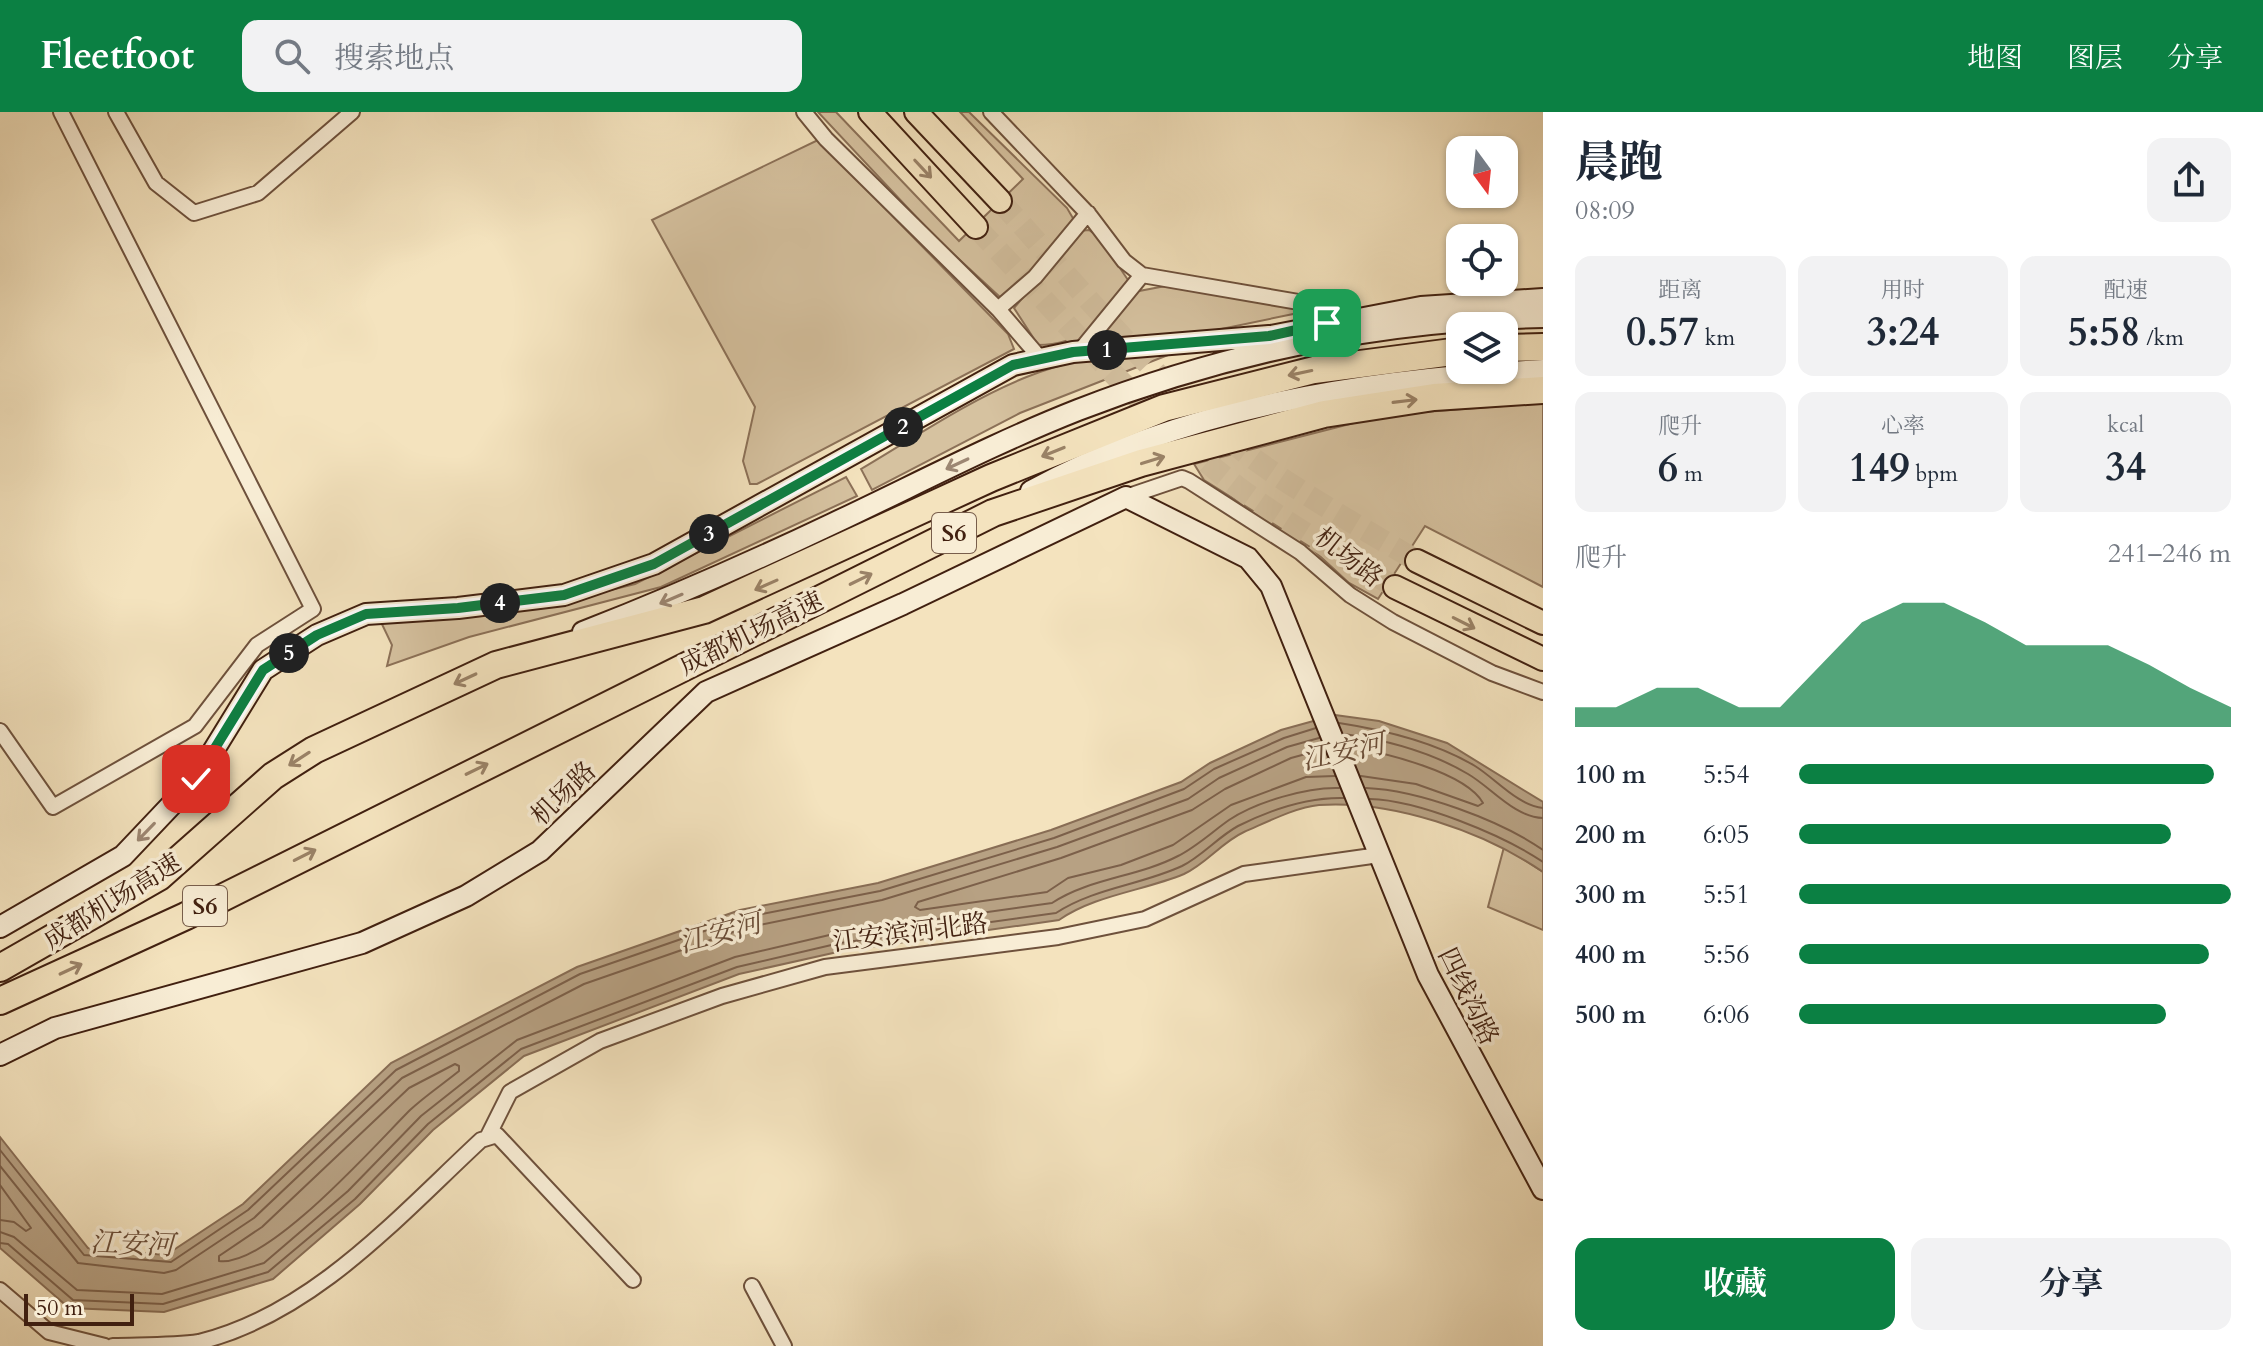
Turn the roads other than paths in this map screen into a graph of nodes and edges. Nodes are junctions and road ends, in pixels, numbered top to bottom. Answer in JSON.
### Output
{"nodes":[{"id":1,"x":61,"y":112,"type":"edge"},
{"id":2,"x":116,"y":112,"type":"edge"},
{"id":3,"x":324,"y":112,"type":"edge"},
{"id":4,"x":352,"y":112,"type":"edge"},
{"id":5,"x":804,"y":112,"type":"edge"},
{"id":6,"x":870,"y":112,"type":"edge"},
{"id":7,"x":916,"y":112,"type":"edge"},
{"id":8,"x":991,"y":112,"type":"edge"},
{"id":9,"x":335,"y":126,"type":"junction"},
{"id":10,"x":1000,"y":201,"type":"tunnel mouth"},
{"id":11,"x":1088,"y":213,"type":"junction"},
{"id":12,"x":976,"y":227,"type":"tunnel mouth"},
{"id":13,"x":1142,"y":275,"type":"junction"},
{"id":14,"x":1543,"y":299,"type":"edge"},
{"id":15,"x":998,"y":309,"type":"junction"},
{"id":16,"x":1543,"y":317,"type":"edge"},
{"id":17,"x":1327,"y":323,"type":"junction"},
{"id":18,"x":1269,"y":336,"type":"junction"},
{"id":19,"x":1543,"y":347,"type":"edge"},
{"id":20,"x":1518,"y":348,"type":"edge"},
{"id":21,"x":1079,"y":352,"type":"junction"},
{"id":22,"x":1446,"y":353,"type":"edge"},
{"id":23,"x":1041,"y":359,"type":"junction"},
{"id":24,"x":1543,"y":370,"type":"edge"},
{"id":25,"x":1543,"y":390,"type":"edge"},
{"id":26,"x":1117,"y":395,"type":"junction"},
{"id":27,"x":1126,"y":497,"type":"junction"},
{"id":28,"x":993,"y":513,"type":"junction"},
{"id":29,"x":1417,"y":561,"type":"tunnel mouth"},
{"id":30,"x":1395,"y":587,"type":"tunnel mouth"},
{"id":31,"x":1543,"y":623,"type":"edge"},
{"id":32,"x":1543,"y":659,"type":"edge"},
{"id":33,"x":496,"y":665,"type":"junction"},
{"id":34,"x":1543,"y":692,"type":"edge"},
{"id":35,"x":0,"y":731,"type":"edge"},
{"id":36,"x":1379,"y":855,"type":"junction"},
{"id":37,"x":0,"y":927,"type":"edge"},
{"id":38,"x":0,"y":968,"type":"edge"},
{"id":39,"x":0,"y":1001,"type":"edge"},
{"id":40,"x":0,"y":1055,"type":"edge"},
{"id":41,"x":487,"y":1138,"type":"junction"},
{"id":42,"x":1543,"y":1189,"type":"edge"},
{"id":43,"x":633,"y":1280,"type":"dead end"},
{"id":44,"x":752,"y":1286,"type":"dead end"},
{"id":45,"x":0,"y":1290,"type":"edge"},
{"id":46,"x":105,"y":1346,"type":"edge"},
{"id":47,"x":113,"y":1346,"type":"edge"},
{"id":48,"x":784,"y":1346,"type":"edge"}],
"edges":[{"from":1,"to":35,"type":"street"},
{"from":2,"to":9,"type":"street"},
{"from":3,"to":9,"type":"street"},
{"from":4,"to":9,"type":"street"},
{"from":5,"to":15,"type":"street"},
{"from":6,"to":12,"type":"main road","one_way":true},
{"from":7,"to":10,"type":"main road"},
{"from":8,"to":11,"type":"street"},
{"from":11,"to":13,"type":"street"},
{"from":11,"to":15,"type":"street"},
{"from":13,"to":17,"type":"street"},
{"from":13,"to":21,"type":"street"},
{"from":14,"to":17,"type":"main road"},
{"from":15,"to":23,"type":"street"},
{"from":16,"to":26,"type":"main road"},
{"from":17,"to":18,"type":"main road"},
{"from":18,"to":21,"type":"main road"},
{"from":18,"to":26,"type":"main road"},
{"from":19,"to":20,"type":"highway"},
{"from":21,"to":23,"type":"main road"},
{"from":22,"to":33,"type":"highway","name":"成都机场高速","number":"S6","one_way":true},
{"from":23,"to":37,"type":"main road","one_way":true},
{"from":24,"to":28,"type":"main road"},
{"from":28,"to":25,"type":"highway","name":"成都机场高速","number":"S6","one_way":true},
{"from":26,"to":33,"type":"main road","one_way":true},
{"from":27,"to":34,"type":"street","name":"机场路"},
{"from":27,"to":36,"type":"main road","name":"四线沟路"},
{"from":27,"to":40,"type":"main road","name":"机场路"},
{"from":39,"to":28,"type":"highway","name":"成都机场高速","number":"S6","one_way":true},
{"from":29,"to":31,"type":"main road"},
{"from":30,"to":32,"type":"main road","one_way":true},
{"from":33,"to":38,"type":"highway","name":"成都机场高速","number":"S6","one_way":true},
{"from":36,"to":41,"type":"street","name":"江安滨河北路"},
{"from":36,"to":42,"type":"main road","name":"四线沟路"},
{"from":41,"to":43,"type":"street"},
{"from":41,"to":47,"type":"street"},
{"from":44,"to":48,"type":"street"},
{"from":45,"to":46,"type":"street"}]}
